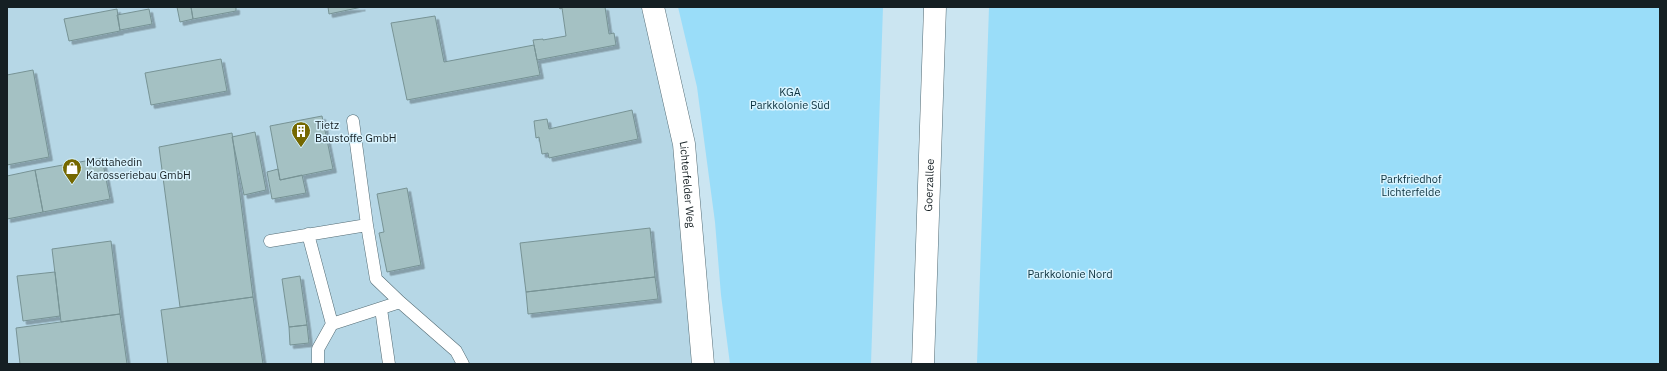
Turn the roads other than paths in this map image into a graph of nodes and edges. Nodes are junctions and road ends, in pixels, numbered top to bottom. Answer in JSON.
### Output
{"nodes":[{"id":1,"x":653,"y":7,"type":"edge"},
{"id":2,"x":935,"y":7,"type":"edge"},
{"id":3,"x":353,"y":121,"type":"dead end"},
{"id":4,"x":367,"y":225,"type":"junction"},
{"id":5,"x":308,"y":234,"type":"junction"},
{"id":6,"x":270,"y":241,"type":"dead end"},
{"id":7,"x":400,"y":302,"type":"junction"},
{"id":8,"x":381,"y":308,"type":"junction"},
{"id":9,"x":332,"y":324,"type":"junction"},
{"id":10,"x":318,"y":364,"type":"edge"},
{"id":11,"x":389,"y":364,"type":"edge"},
{"id":12,"x":463,"y":364,"type":"edge"},
{"id":13,"x":703,"y":364,"type":"edge"},
{"id":14,"x":923,"y":364,"type":"edge"}],
"edges":[{"from":1,"to":13,"type":"street","name":"Lichterfelder Weg"},
{"from":2,"to":14,"type":"street","name":"Goerzallee"},
{"from":3,"to":4,"type":"lane"},
{"from":4,"to":5,"type":"lane"},
{"from":4,"to":7,"type":"lane"},
{"from":5,"to":6,"type":"lane"},
{"from":5,"to":9,"type":"lane"},
{"from":7,"to":8,"type":"lane"},
{"from":7,"to":12,"type":"lane"},
{"from":8,"to":9,"type":"lane"},
{"from":8,"to":11,"type":"lane"},
{"from":9,"to":10,"type":"lane"}]}
